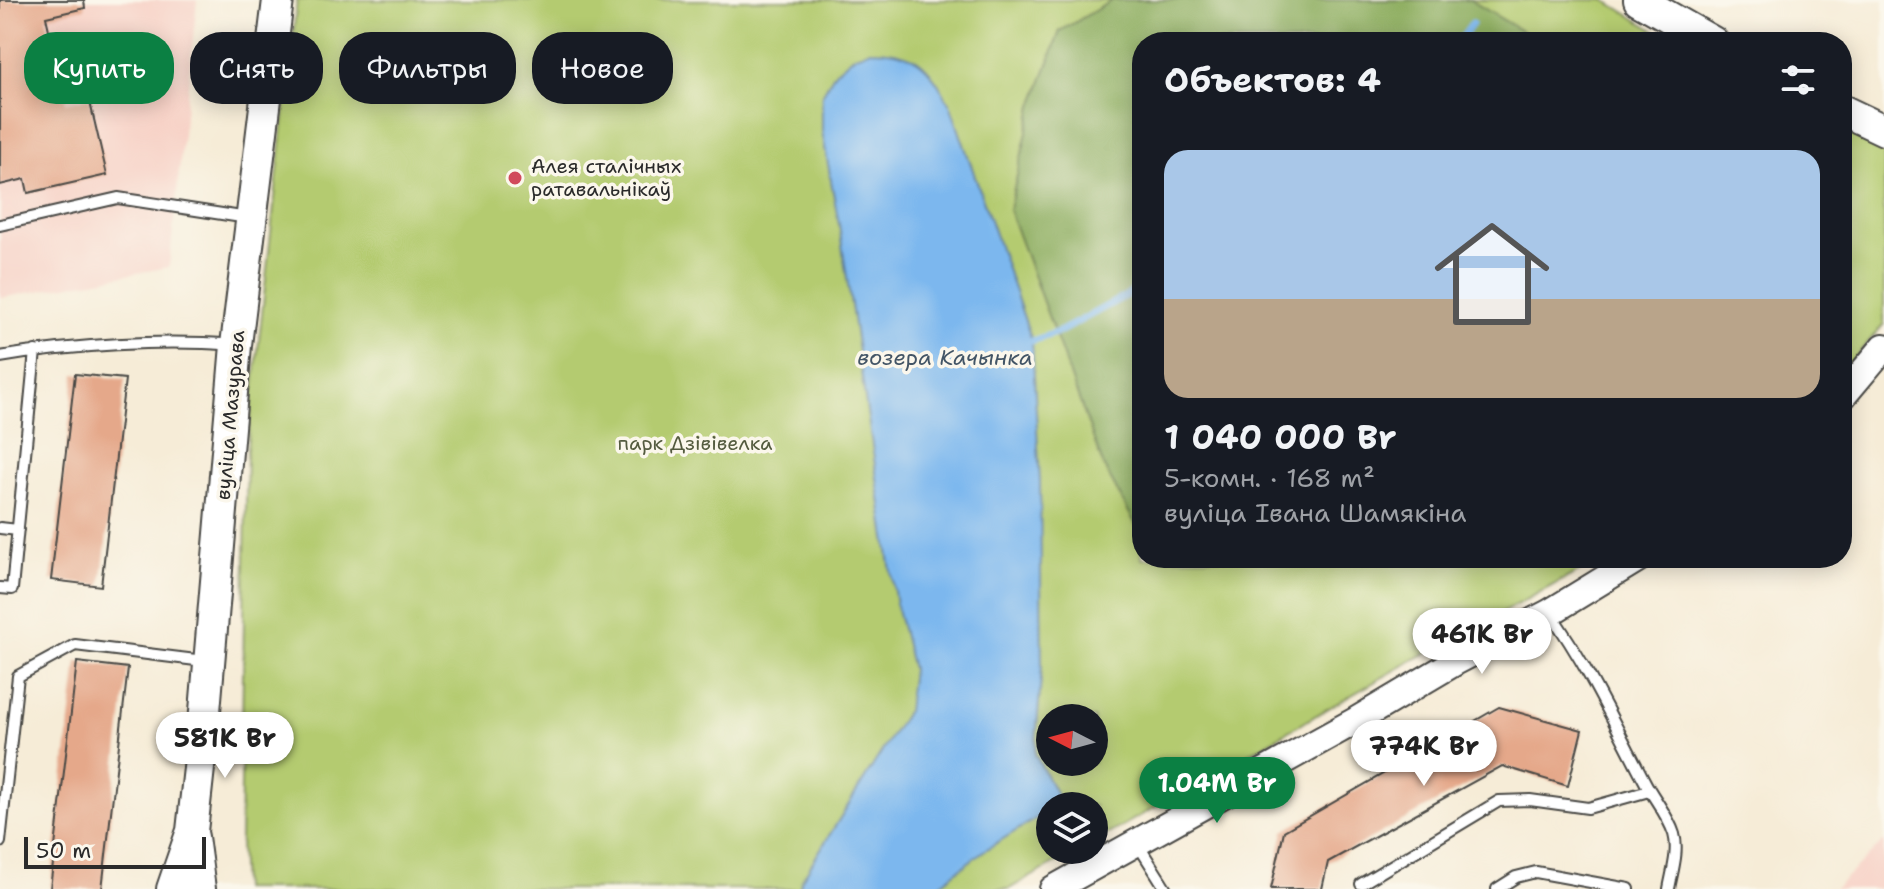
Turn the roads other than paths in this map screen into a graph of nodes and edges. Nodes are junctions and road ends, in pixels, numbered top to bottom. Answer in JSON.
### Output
{"nodes":[{"id":1,"x":278,"y":0,"type":"edge"},
{"id":2,"x":1639,"y":0,"type":"edge"},
{"id":3,"x":1695,"y":32,"type":"edge"},
{"id":4,"x":1852,"y":115,"type":"edge"},
{"id":5,"x":1884,"y":130,"type":"edge"},
{"id":6,"x":250,"y":218,"type":"junction"},
{"id":7,"x":0,"y":225,"type":"edge"},
{"id":8,"x":236,"y":345,"type":"junction"},
{"id":9,"x":1884,"y":347,"type":"edge"},
{"id":10,"x":35,"y":351,"type":"junction"},
{"id":11,"x":0,"y":357,"type":"edge"},
{"id":12,"x":1852,"y":385,"type":"edge"},
{"id":13,"x":0,"y":528,"type":"edge"},
{"id":14,"x":18,"y":530,"type":"junction"},
{"id":15,"x":1623,"y":568,"type":"edge"},
{"id":16,"x":0,"y":588,"type":"edge"},
{"id":17,"x":1549,"y":613,"type":"junction"},
{"id":18,"x":209,"y":662,"type":"junction"},
{"id":19,"x":1649,"y":791,"type":"junction"},
{"id":20,"x":192,"y":831,"type":"junction"},
{"id":21,"x":1136,"y":841,"type":"junction"},
{"id":22,"x":0,"y":842,"type":"edge"},
{"id":23,"x":1361,"y":884,"type":"dead end"},
{"id":24,"x":172,"y":889,"type":"edge"},
{"id":25,"x":200,"y":889,"type":"edge"},
{"id":26,"x":1053,"y":889,"type":"edge"},
{"id":27,"x":1166,"y":889,"type":"edge"},
{"id":28,"x":1497,"y":889,"type":"edge"},
{"id":29,"x":1629,"y":889,"type":"edge"},
{"id":30,"x":1669,"y":889,"type":"edge"}],
"edges":[{"from":1,"to":6,"type":"main road","name":"вуліца Мазурава"},
{"from":2,"to":3,"type":"main road"},
{"from":4,"to":5,"type":"main road"},
{"from":6,"to":7,"type":"lane"},
{"from":6,"to":8,"type":"main road","name":"вуліца Мазурава"},
{"from":8,"to":10,"type":"lane"},
{"from":8,"to":18,"type":"main road","name":"вуліца Мазурава"},
{"from":9,"to":12,"type":"street"},
{"from":10,"to":11,"type":"lane"},
{"from":10,"to":14,"type":"lane"},
{"from":13,"to":14,"type":"lane"},
{"from":14,"to":16,"type":"lane"},
{"from":15,"to":17,"type":"street"},
{"from":17,"to":19,"type":"lane"},
{"from":17,"to":21,"type":"street"},
{"from":18,"to":20,"type":"main road","name":"вуліца Мазурава"},
{"from":18,"to":22,"type":"lane"},
{"from":19,"to":23,"type":"lane"},
{"from":19,"to":30,"type":"lane"},
{"from":20,"to":24,"type":"main road","name":"вуліца Мазурава"},
{"from":20,"to":25,"type":"main road","name":"вуліца Мазурава"},
{"from":21,"to":26,"type":"street"},
{"from":21,"to":27,"type":"lane"},
{"from":28,"to":29,"type":"lane"}]}
